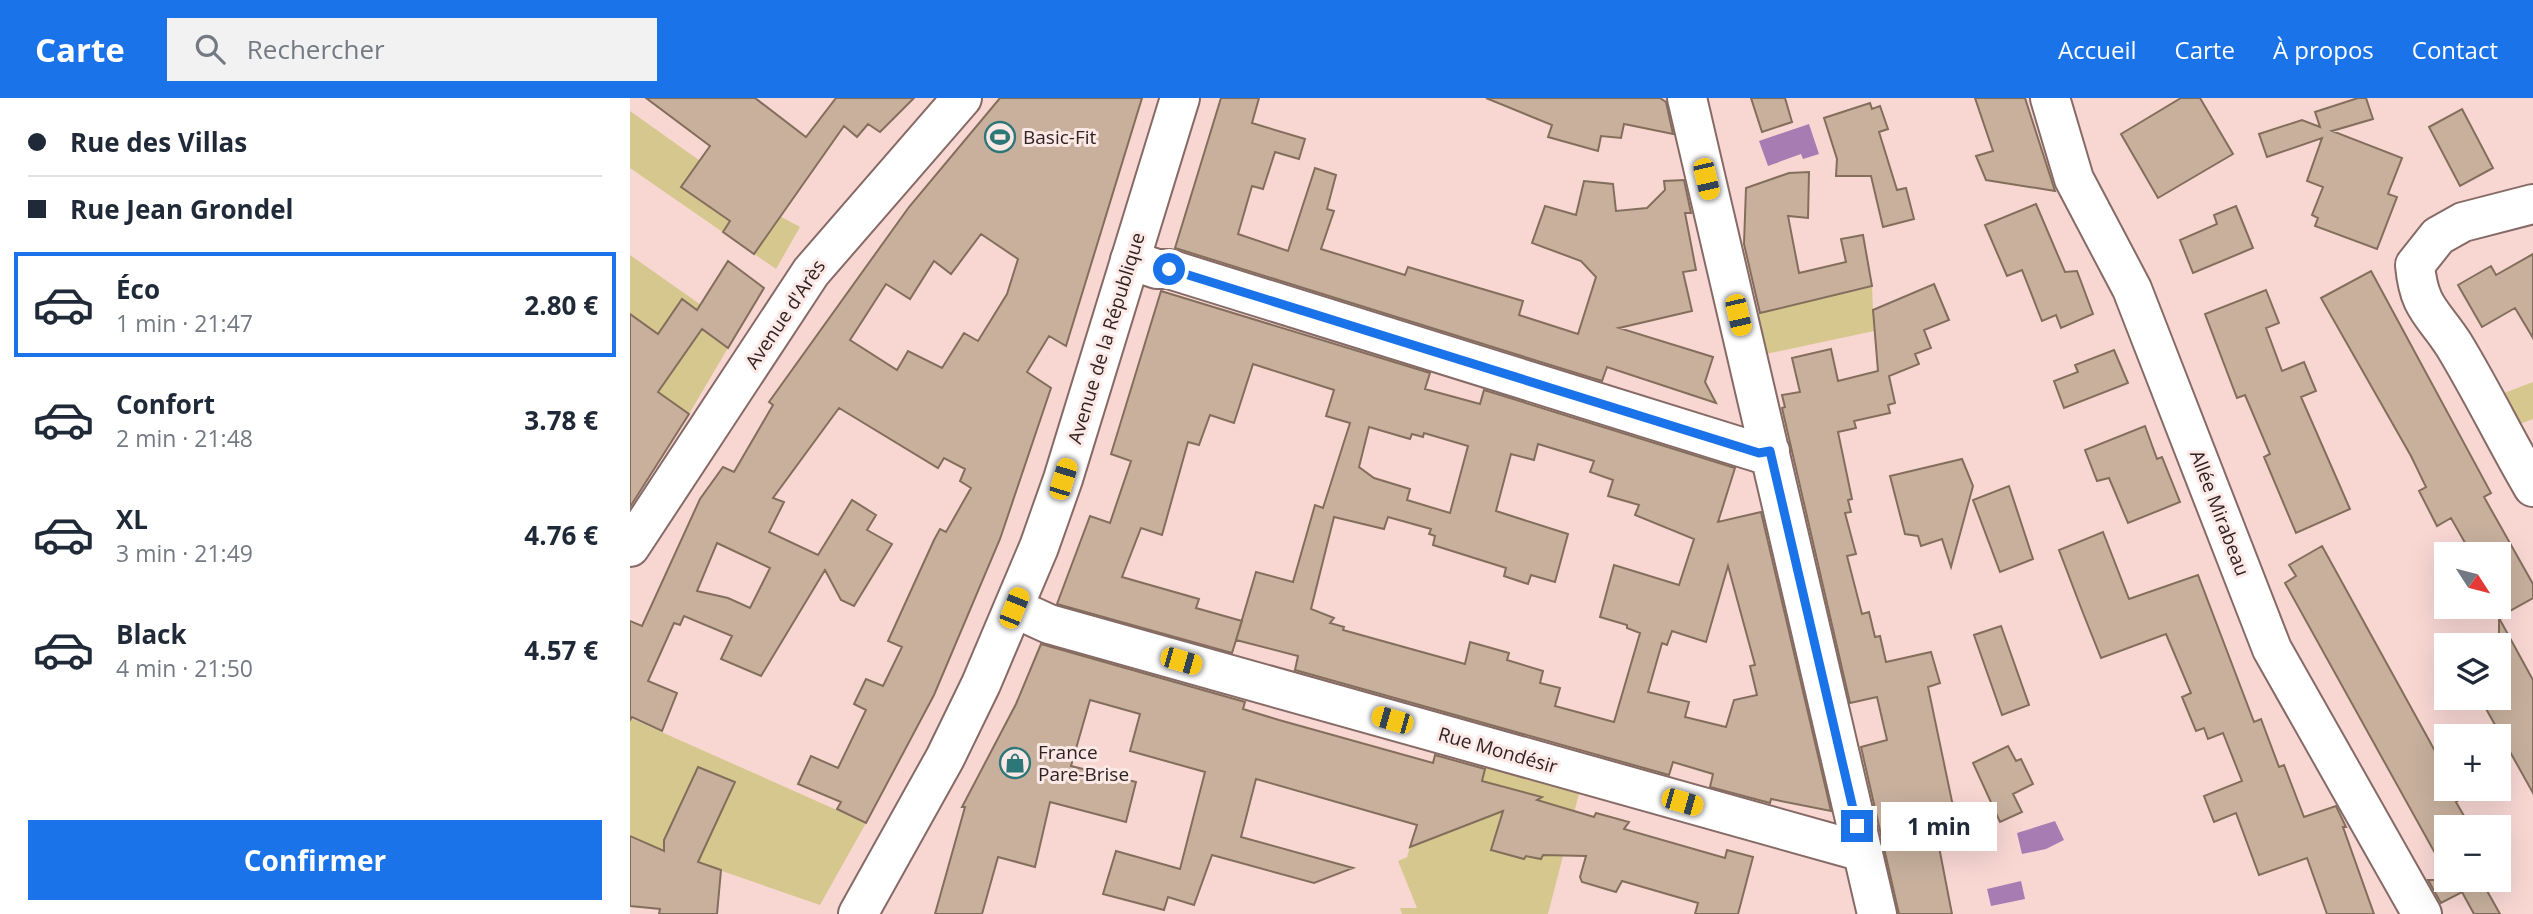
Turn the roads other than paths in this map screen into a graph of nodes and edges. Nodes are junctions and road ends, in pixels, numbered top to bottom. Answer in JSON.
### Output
{"nodes":[{"id":1,"x":962,"y":98,"type":"edge"},
{"id":2,"x":1180,"y":98,"type":"edge"},
{"id":3,"x":1687,"y":98,"type":"edge"},
{"id":4,"x":2050,"y":98,"type":"edge"},
{"id":5,"x":2533,"y":204,"type":"edge"},
{"id":6,"x":1130,"y":260,"type":"junction"},
{"id":7,"x":1770,"y":451,"type":"junction"},
{"id":8,"x":2533,"y":488,"type":"edge"},
{"id":9,"x":630,"y":547,"type":"edge"},
{"id":10,"x":1014,"y":608,"type":"junction"},
{"id":11,"x":1863,"y":852,"type":"junction"},
{"id":12,"x":858,"y":914,"type":"edge"},
{"id":13,"x":1877,"y":914,"type":"edge"},
{"id":14,"x":2422,"y":914,"type":"edge"}],
"edges":[{"from":1,"to":9,"type":"street","name":"Avenue d'Arès"},
{"from":2,"to":6,"type":"street","name":"Avenue de la République"},
{"from":3,"to":7,"type":"street"},
{"from":4,"to":14,"type":"street","name":"Allée Mirabeau"},
{"from":5,"to":8,"type":"street"},
{"from":6,"to":7,"type":"street"},
{"from":6,"to":10,"type":"street","name":"Avenue de la République"},
{"from":7,"to":11,"type":"street"},
{"from":10,"to":11,"type":"street","name":"Rue Mondésir"},
{"from":10,"to":12,"type":"street","name":"Avenue de la République"},
{"from":11,"to":13,"type":"street"}]}
